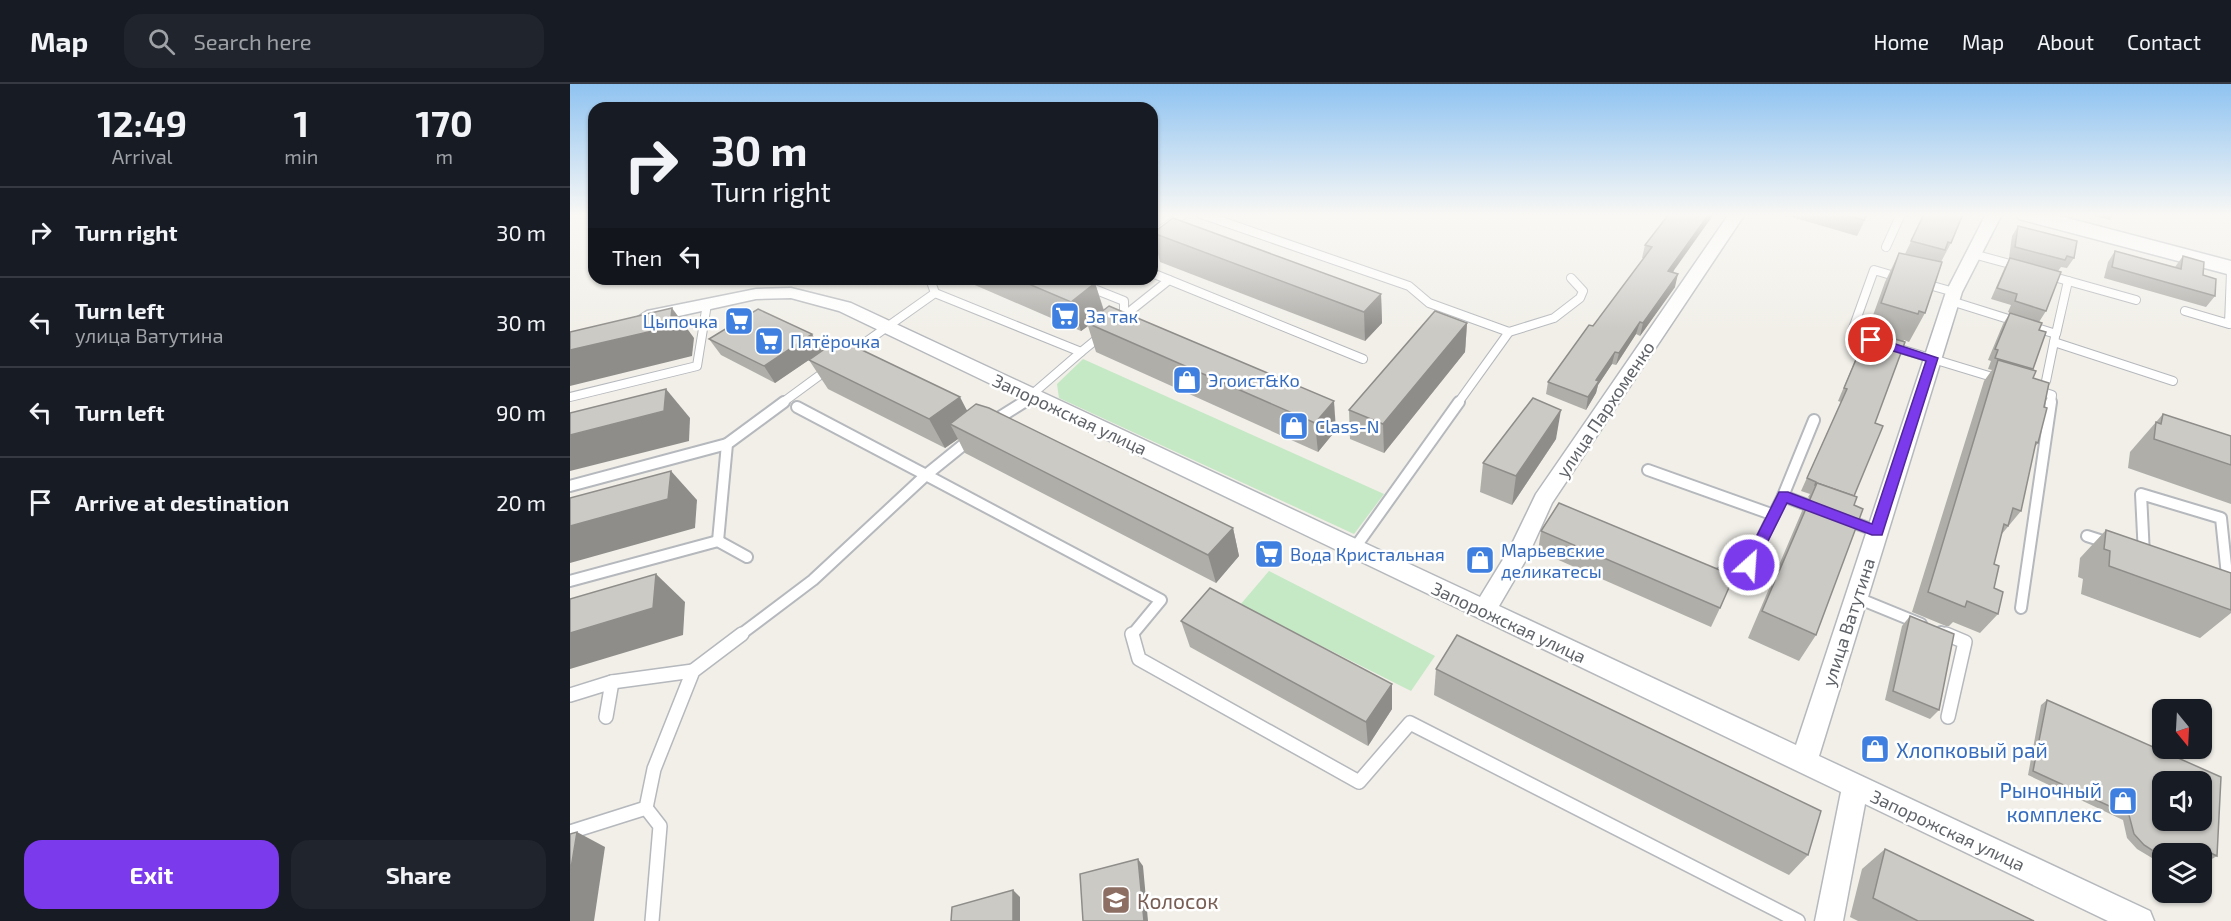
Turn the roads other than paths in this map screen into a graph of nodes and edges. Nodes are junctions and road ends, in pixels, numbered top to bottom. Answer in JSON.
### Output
{"nodes":[{"id":1,"x":1314,"y":253,"type":"edge"},
{"id":2,"x":1711,"y":253,"type":"edge"},
{"id":3,"x":2169,"y":253,"type":"edge"},
{"id":4,"x":1973,"y":254,"type":"joint"},
{"id":5,"x":2026,"y":269,"type":"edge"},
{"id":6,"x":2231,"y":270,"type":"edge"},
{"id":7,"x":2037,"y":272,"type":"edge"},
{"id":8,"x":1158,"y":275,"type":"edge"},
{"id":9,"x":1571,"y":278,"type":"dead end"},
{"id":10,"x":1169,"y":280,"type":"junction"},
{"id":11,"x":2068,"y":281,"type":"junction"},
{"id":12,"x":737,"y":285,"type":"edge"},
{"id":13,"x":932,"y":285,"type":"edge"},
{"id":14,"x":1084,"y":285,"type":"edge"},
{"id":15,"x":935,"y":293,"type":"junction"},
{"id":16,"x":1952,"y":297,"type":"junction"},
{"id":17,"x":730,"y":299,"type":"junction"},
{"id":18,"x":2136,"y":300,"type":"dead end"},
{"id":19,"x":707,"y":304,"type":"junction"},
{"id":20,"x":2185,"y":311,"type":"dead end"},
{"id":21,"x":1124,"y":316,"type":"junction"},
{"id":22,"x":630,"y":321,"type":"edge"},
{"id":23,"x":1134,"y":321,"type":"edge"},
{"id":24,"x":2230,"y":324,"type":"edge"},
{"id":25,"x":887,"y":327,"type":"junction"},
{"id":26,"x":1509,"y":332,"type":"junction"},
{"id":27,"x":2055,"y":338,"type":"junction"},
{"id":28,"x":1081,"y":352,"type":"junction"},
{"id":29,"x":1932,"y":358,"type":"junction"},
{"id":30,"x":1363,"y":359,"type":"dead end"},
{"id":31,"x":2046,"y":381,"type":"edge"},
{"id":32,"x":2173,"y":381,"type":"dead end"},
{"id":33,"x":2008,"y":382,"type":"edge"},
{"id":34,"x":2019,"y":385,"type":"edge"},
{"id":35,"x":1033,"y":396,"type":"junction"},
{"id":36,"x":570,"y":398,"type":"edge"},
{"id":37,"x":796,"y":407,"type":"dead end"},
{"id":38,"x":1814,"y":420,"type":"dead end"},
{"id":39,"x":727,"y":444,"type":"junction"},
{"id":40,"x":1648,"y":470,"type":"dead end"},
{"id":41,"x":926,"y":475,"type":"junction"},
{"id":42,"x":570,"y":486,"type":"edge"},
{"id":43,"x":1783,"y":496,"type":"junction"},
{"id":44,"x":1774,"y":515,"type":"junction"},
{"id":45,"x":1877,"y":531,"type":"junction"},
{"id":46,"x":2087,"y":536,"type":"dead end"},
{"id":47,"x":718,"y":541,"type":"junction"},
{"id":48,"x":2116,"y":546,"type":"edge"},
{"id":49,"x":1354,"y":549,"type":"junction"},
{"id":50,"x":2144,"y":556,"type":"edge"},
{"id":51,"x":747,"y":557,"type":"dead end"},
{"id":52,"x":1708,"y":568,"type":"edge"},
{"id":53,"x":570,"y":581,"type":"edge"},
{"id":54,"x":2226,"y":584,"type":"edge"},
{"id":55,"x":1855,"y":597,"type":"junction"},
{"id":56,"x":2021,"y":608,"type":"dead end"},
{"id":57,"x":1484,"y":610,"type":"junction"},
{"id":58,"x":693,"y":671,"type":"junction"},
{"id":59,"x":612,"y":682,"type":"junction"},
{"id":60,"x":570,"y":695,"type":"edge"},
{"id":61,"x":606,"y":717,"type":"dead end"},
{"id":62,"x":1948,"y":717,"type":"dead end"},
{"id":63,"x":1804,"y":761,"type":"junction"},
{"id":64,"x":1856,"y":786,"type":"junction"},
{"id":65,"x":646,"y":808,"type":"junction"},
{"id":66,"x":570,"y":832,"type":"edge"},
{"id":67,"x":652,"y":921,"type":"edge"},
{"id":68,"x":1798,"y":921,"type":"edge"},
{"id":69,"x":1829,"y":921,"type":"edge"},
{"id":70,"x":2140,"y":921,"type":"edge"}],
"edges":[{"from":1,"to":26,"type":"lane"},
{"from":2,"to":57,"type":"street","name":"улица Пархоменко"},
{"from":3,"to":6,"type":"main road"},
{"from":4,"to":5,"type":"lane"},
{"from":4,"to":16,"type":"street","name":"улица Ватутина"},
{"from":6,"to":24,"type":"lane"},
{"from":7,"to":11,"type":"lane"},
{"from":8,"to":10,"type":"lane"},
{"from":9,"to":26,"type":"lane"},
{"from":10,"to":21,"type":"lane"},
{"from":10,"to":30,"type":"lane"},
{"from":11,"to":18,"type":"lane"},
{"from":11,"to":27,"type":"lane"},
{"from":12,"to":17,"type":"street"},
{"from":13,"to":15,"type":"lane"},
{"from":14,"to":21,"type":"lane"},
{"from":15,"to":25,"type":"lane"},
{"from":15,"to":28,"type":"lane"},
{"from":16,"to":27,"type":"lane"},
{"from":16,"to":29,"type":"street","name":"улица Ватутина"},
{"from":16,"to":29,"type":"lane"},
{"from":17,"to":19,"type":"street","name":"Запорожская улица"},
{"from":17,"to":25,"type":"street","name":"Запорожская улица"},
{"from":19,"to":22,"type":"street","name":"Запорожская улица"},
{"from":19,"to":36,"type":"lane"},
{"from":20,"to":24,"type":"lane"},
{"from":21,"to":23,"type":"lane"},
{"from":21,"to":28,"type":"lane"},
{"from":25,"to":35,"type":"street","name":"Запорожская улица"},
{"from":25,"to":39,"type":"lane"},
{"from":26,"to":49,"type":"lane"},
{"from":27,"to":31,"type":"lane"},
{"from":27,"to":32,"type":"lane"},
{"from":28,"to":35,"type":"lane"},
{"from":29,"to":33,"type":"lane"},
{"from":29,"to":45,"type":"street","name":"улица Ватутина"},
{"from":34,"to":56,"type":"lane"},
{"from":35,"to":41,"type":"lane"},
{"from":35,"to":49,"type":"street","name":"Запорожская улица"},
{"from":37,"to":41,"type":"lane"},
{"from":38,"to":43,"type":"lane"},
{"from":39,"to":42,"type":"lane"},
{"from":39,"to":47,"type":"lane"},
{"from":40,"to":44,"type":"lane"},
{"from":41,"to":58,"type":"lane"},
{"from":41,"to":68,"type":"lane"},
{"from":43,"to":44,"type":"lane"},
{"from":43,"to":45,"type":"lane"},
{"from":44,"to":52,"type":"lane"},
{"from":45,"to":55,"type":"street","name":"улица Ватутина"},
{"from":46,"to":48,"type":"lane"},
{"from":47,"to":51,"type":"lane"},
{"from":47,"to":53,"type":"lane"},
{"from":49,"to":57,"type":"street","name":"Запорожская улица"},
{"from":50,"to":54,"type":"lane"},
{"from":55,"to":62,"type":"lane"},
{"from":55,"to":63,"type":"street","name":"улица Ватутина"},
{"from":57,"to":63,"type":"street","name":"Запорожская улица"},
{"from":58,"to":59,"type":"lane"},
{"from":58,"to":65,"type":"lane"},
{"from":59,"to":60,"type":"lane"},
{"from":59,"to":61,"type":"lane"},
{"from":63,"to":64,"type":"street","name":"Запорожская улица"},
{"from":64,"to":69,"type":"street"},
{"from":64,"to":70,"type":"street","name":"Запорожская улица"},
{"from":65,"to":66,"type":"lane"},
{"from":65,"to":67,"type":"lane"}]}
